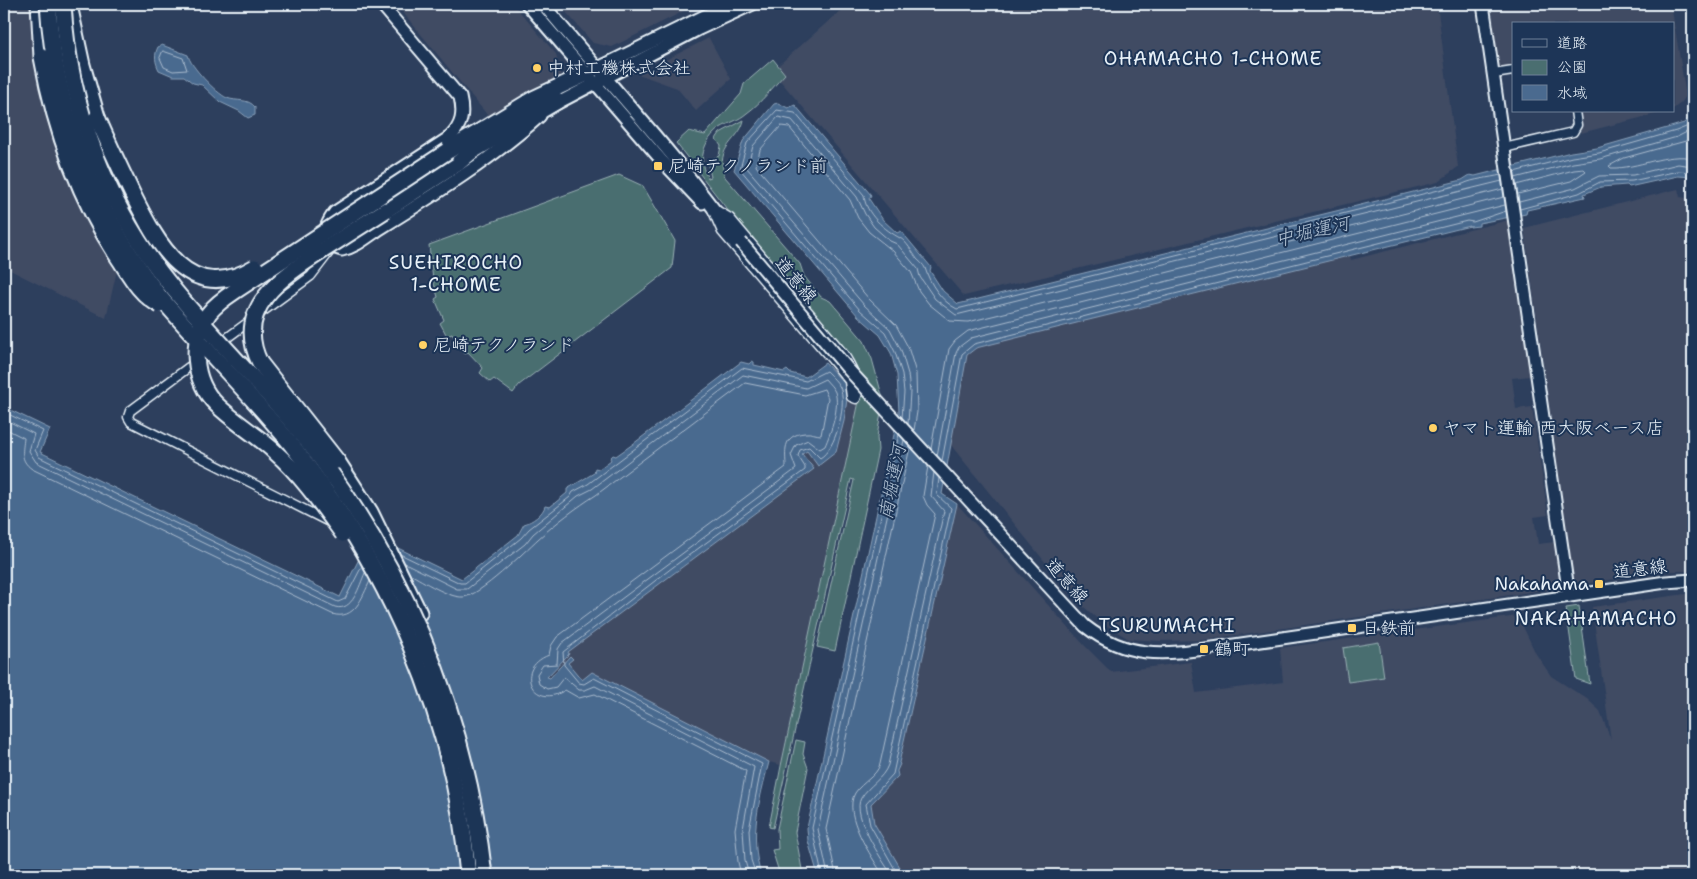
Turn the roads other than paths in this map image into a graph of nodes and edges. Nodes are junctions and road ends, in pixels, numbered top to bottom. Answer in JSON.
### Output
{"nodes":[{"id":1,"x":39,"y":4,"type":"edge"},
{"id":2,"x":48,"y":4,"type":"edge"},
{"id":3,"x":64,"y":4,"type":"edge"},
{"id":4,"x":69,"y":4,"type":"edge"},
{"id":5,"x":381,"y":4,"type":"edge"},
{"id":6,"x":527,"y":4,"type":"edge"},
{"id":7,"x":543,"y":4,"type":"edge"},
{"id":8,"x":728,"y":4,"type":"edge"},
{"id":9,"x":753,"y":4,"type":"edge"},
{"id":10,"x":1483,"y":4,"type":"edge"},
{"id":11,"x":1512,"y":71,"type":"edge"},
{"id":12,"x":1494,"y":74,"type":"junction"},
{"id":13,"x":596,"y":75,"type":"junction"},
{"id":14,"x":557,"y":101,"type":"junction"},
{"id":15,"x":1575,"y":112,"type":"edge"},
{"id":16,"x":1504,"y":148,"type":"junction"},
{"id":17,"x":453,"y":158,"type":"junction"},
{"id":18,"x":380,"y":196,"type":"junction"},
{"id":19,"x":711,"y":207,"type":"junction"},
{"id":20,"x":332,"y":248,"type":"junction"},
{"id":21,"x":360,"y":537,"type":"dead end"},
{"id":22,"x":1693,"y":580,"type":"edge"},
{"id":23,"x":1569,"y":596,"type":"junction"},
{"id":24,"x":407,"y":637,"type":"junction"},
{"id":25,"x":444,"y":689,"type":"junction"},
{"id":26,"x":468,"y":875,"type":"edge"},
{"id":27,"x":484,"y":875,"type":"edge"}],
"edges":[{"from":1,"to":17,"type":"highway","bridge":true},
{"from":2,"to":24,"type":"highway","bridge":true},
{"from":3,"to":25,"type":"highway","bridge":true},
{"from":4,"to":18,"type":"highway","bridge":true},
{"from":5,"to":20,"type":"street"},
{"from":6,"to":13,"type":"street"},
{"from":7,"to":13,"type":"street"},
{"from":8,"to":13,"type":"street"},
{"from":9,"to":13,"type":"street"},
{"from":10,"to":12,"type":"street"},
{"from":11,"to":12,"type":"street"},
{"from":12,"to":16,"type":"street"},
{"from":13,"to":14,"type":"street"},
{"from":13,"to":17,"type":"highway"},
{"from":13,"to":19,"type":"street","name":"道意線"},
{"from":14,"to":17,"type":"highway"},
{"from":14,"to":20,"type":"street"},
{"from":15,"to":16,"type":"street"},
{"from":16,"to":23,"type":"street"},
{"from":17,"to":18,"type":"highway","bridge":true},
{"from":17,"to":25,"type":"highway","bridge":true},
{"from":18,"to":24,"type":"highway","bridge":true},
{"from":19,"to":19,"type":"street"},
{"from":19,"to":23,"type":"street","name":"道意線","bridge":true},
{"from":20,"to":21,"type":"street"},
{"from":22,"to":23,"type":"street","name":"道意線"},
{"from":24,"to":26,"type":"highway","bridge":true},
{"from":25,"to":27,"type":"highway","bridge":true}]}
